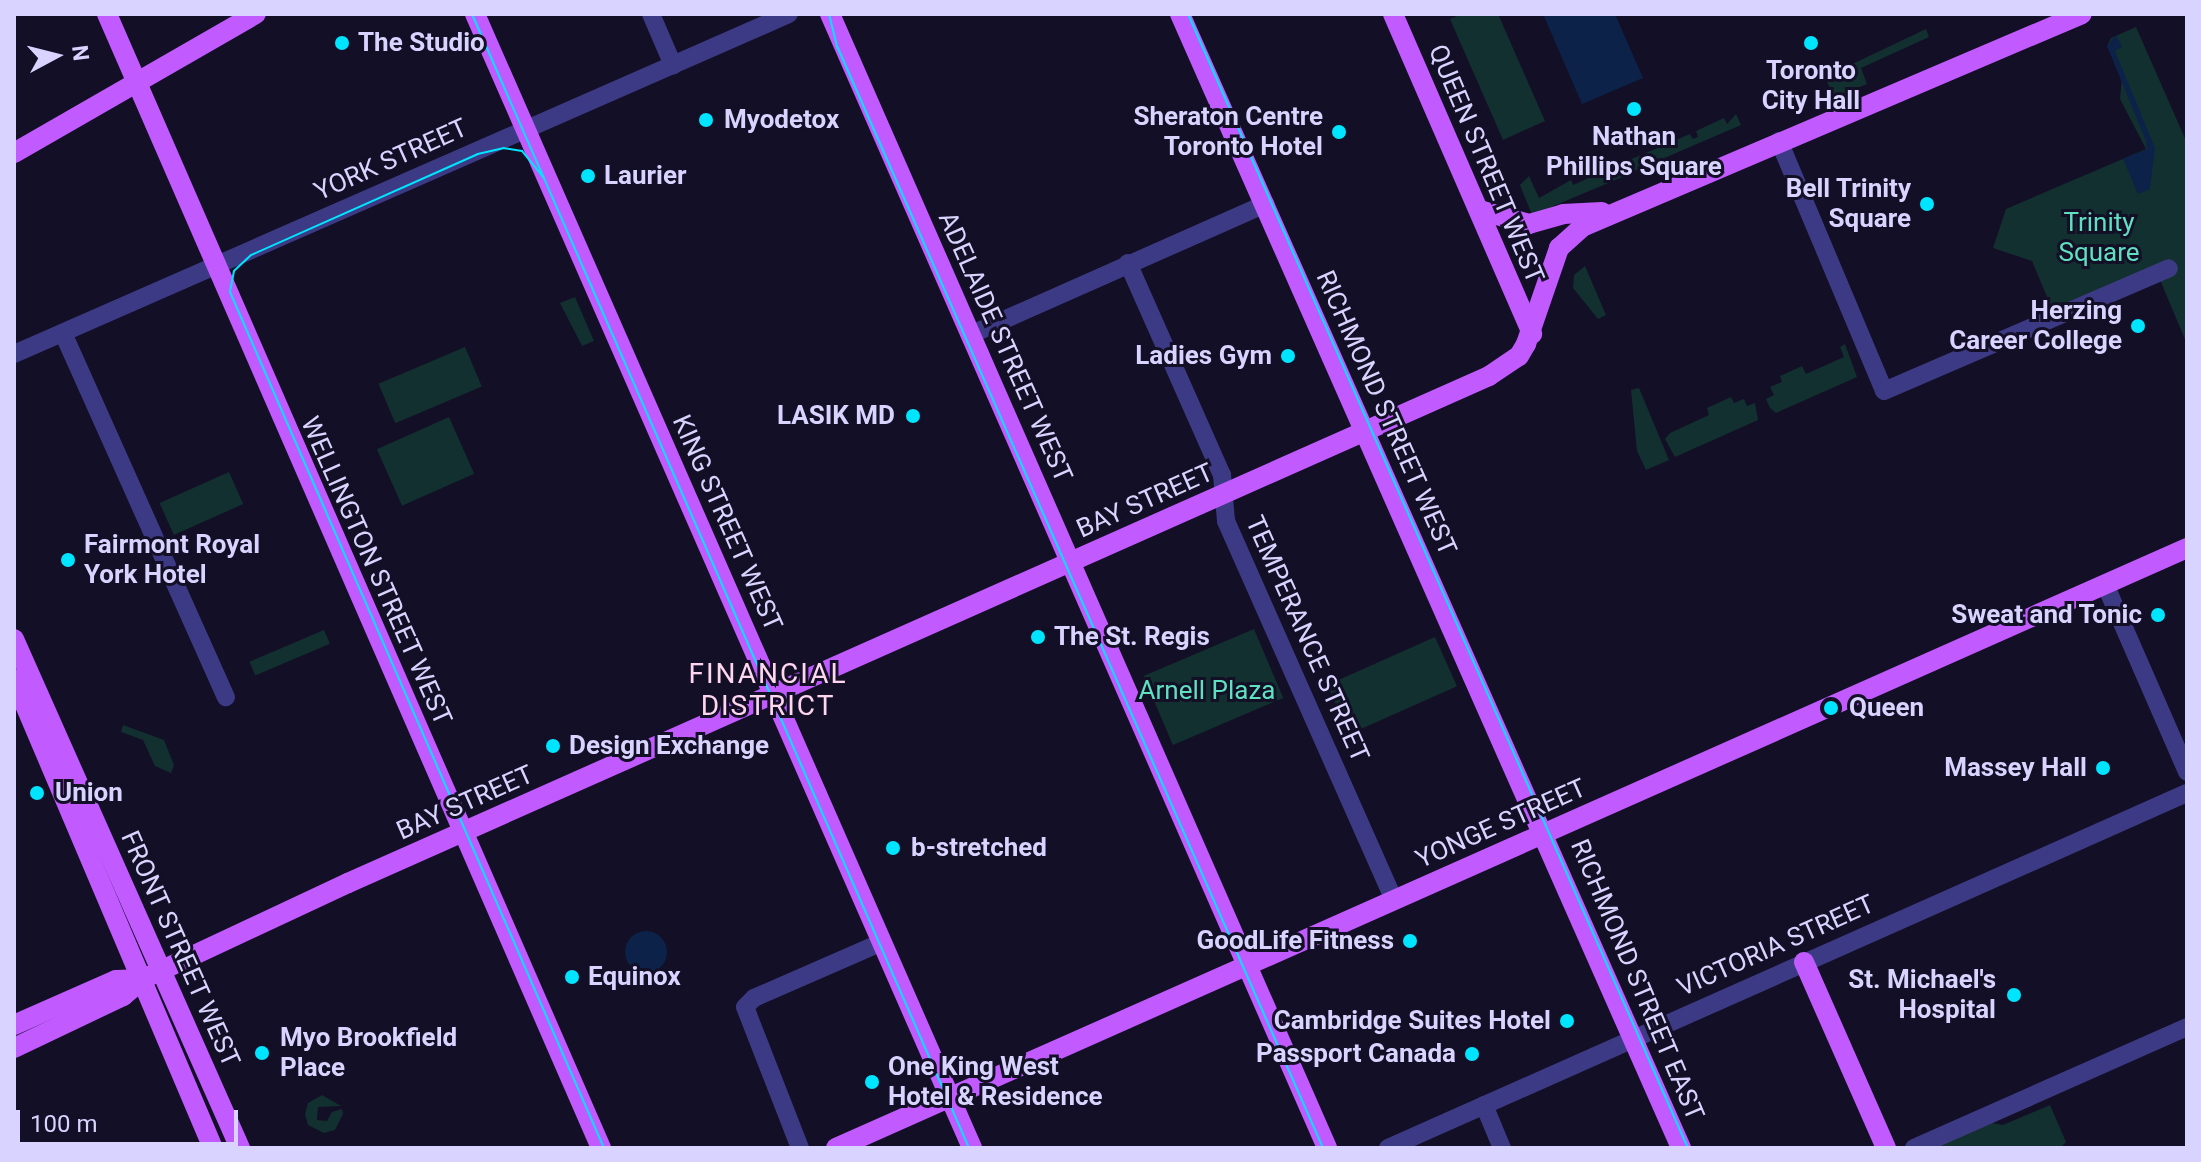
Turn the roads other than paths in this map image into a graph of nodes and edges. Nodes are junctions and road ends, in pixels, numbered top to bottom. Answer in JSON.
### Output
{"nodes":[{"id":1,"x":107,"y":14,"type":"edge"},
{"id":2,"x":256,"y":14,"type":"edge"},
{"id":3,"x":475,"y":14,"type":"edge"},
{"id":4,"x":651,"y":14,"type":"edge"},
{"id":5,"x":789,"y":14,"type":"edge"},
{"id":6,"x":830,"y":14,"type":"edge"},
{"id":7,"x":1180,"y":14,"type":"edge"},
{"id":8,"x":1393,"y":14,"type":"edge"},
{"id":9,"x":2082,"y":14,"type":"edge"},
{"id":10,"x":673,"y":65,"type":"junction"},
{"id":11,"x":135,"y":82,"type":"junction"},
{"id":12,"x":526,"y":130,"type":"junction"},
{"id":13,"x":1779,"y":141,"type":"junction"},
{"id":14,"x":14,"y":152,"type":"edge"},
{"id":15,"x":1265,"y":204,"type":"junction"},
{"id":16,"x":1479,"y":210,"type":"junction"},
{"id":17,"x":1614,"y":212,"type":"junction"},
{"id":18,"x":1128,"y":263,"type":"junction"},
{"id":19,"x":216,"y":266,"type":"junction"},
{"id":20,"x":2169,"y":268,"type":"dead end"},
{"id":21,"x":63,"y":333,"type":"junction"},
{"id":22,"x":972,"y":334,"type":"junction"},
{"id":23,"x":1532,"y":334,"type":"junction"},
{"id":24,"x":14,"y":354,"type":"edge"},
{"id":25,"x":1366,"y":432,"type":"junction"},
{"id":26,"x":1224,"y":495,"type":"junction"},
{"id":27,"x":2187,"y":548,"type":"edge"},
{"id":28,"x":1071,"y":562,"type":"junction"},
{"id":29,"x":2105,"y":584,"type":"junction"},
{"id":30,"x":14,"y":639,"type":"edge"},
{"id":31,"x":14,"y":679,"type":"edge"},
{"id":32,"x":773,"y":693,"type":"junction"},
{"id":33,"x":226,"y":697,"type":"dead end"},
{"id":34,"x":2187,"y":772,"type":"edge"},
{"id":35,"x":70,"y":785,"type":"junction"},
{"id":36,"x":2187,"y":793,"type":"edge"},
{"id":37,"x":462,"y":832,"type":"junction"},
{"id":38,"x":1544,"y":833,"type":"junction"},
{"id":39,"x":1394,"y":900,"type":"junction"},
{"id":40,"x":882,"y":942,"type":"junction"},
{"id":41,"x":1804,"y":962,"type":"junction"},
{"id":42,"x":1247,"y":965,"type":"junction"},
{"id":43,"x":151,"y":976,"type":"junction"},
{"id":44,"x":14,"y":1025,"type":"edge"},
{"id":45,"x":2187,"y":1027,"type":"edge"},
{"id":46,"x":1633,"y":1038,"type":"junction"},
{"id":47,"x":14,"y":1048,"type":"edge"},
{"id":48,"x":950,"y":1098,"type":"junction"},
{"id":49,"x":1484,"y":1105,"type":"junction"},
{"id":50,"x":235,"y":1139,"type":"edge"},
{"id":51,"x":210,"y":1144,"type":"edge"},
{"id":52,"x":601,"y":1148,"type":"edge"},
{"id":53,"x":800,"y":1148,"type":"edge"},
{"id":54,"x":836,"y":1148,"type":"edge"},
{"id":55,"x":972,"y":1148,"type":"edge"},
{"id":56,"x":1327,"y":1148,"type":"edge"},
{"id":57,"x":1388,"y":1148,"type":"edge"},
{"id":58,"x":1502,"y":1148,"type":"edge"},
{"id":59,"x":1681,"y":1148,"type":"edge"},
{"id":60,"x":1886,"y":1148,"type":"edge"},
{"id":61,"x":1914,"y":1148,"type":"edge"}],
"edges":[{"from":1,"to":11,"type":"main road","name":"WELLINGTON STREET WEST"},
{"from":2,"to":11,"type":"main road"},
{"from":3,"to":12,"type":"main road","name":"KING STREET WEST"},
{"from":4,"to":10,"type":"street"},
{"from":5,"to":10,"type":"street","name":"YORK STREET"},
{"from":6,"to":22,"type":"main road","name":"ADELAIDE STREET WEST"},
{"from":7,"to":15,"type":"main road","name":"RICHMOND STREET WEST"},
{"from":8,"to":16,"type":"main road","name":"QUEEN STREET WEST"},
{"from":9,"to":13,"type":"main road","name":"BAY STREET"},
{"from":10,"to":12,"type":"street","name":"YORK STREET"},
{"from":11,"to":14,"type":"main road"},
{"from":11,"to":19,"type":"main road","name":"WELLINGTON STREET WEST"},
{"from":12,"to":19,"type":"street","name":"YORK STREET"},
{"from":12,"to":32,"type":"main road","name":"KING STREET WEST"},
{"from":13,"to":17,"type":"main road","name":"BAY STREET"},
{"from":13,"to":20,"type":"street"},
{"from":15,"to":18,"type":"street"},
{"from":15,"to":25,"type":"main road","name":"RICHMOND STREET WEST"},
{"from":16,"to":17,"type":"main road"},
{"from":16,"to":23,"type":"main road","name":"QUEEN STREET WEST"},
{"from":17,"to":23,"type":"main road","name":"BAY STREET"},
{"from":18,"to":22,"type":"street"},
{"from":18,"to":26,"type":"street","name":"TEMPERANCE STREET"},
{"from":19,"to":21,"type":"street","name":"YORK STREET"},
{"from":19,"to":37,"type":"main road","name":"WELLINGTON STREET WEST"},
{"from":21,"to":24,"type":"street","name":"YORK STREET"},
{"from":21,"to":33,"type":"street"},
{"from":22,"to":28,"type":"main road","name":"ADELAIDE STREET WEST"},
{"from":23,"to":25,"type":"main road","name":"BAY STREET"},
{"from":25,"to":26,"type":"main road","name":"BAY STREET"},
{"from":25,"to":38,"type":"main road","name":"RICHMOND STREET WEST"},
{"from":26,"to":28,"type":"main road","name":"BAY STREET"},
{"from":26,"to":39,"type":"street","name":"TEMPERANCE STREET"},
{"from":27,"to":29,"type":"main road","name":"YONGE STREET"},
{"from":28,"to":32,"type":"main road","name":"BAY STREET"},
{"from":28,"to":42,"type":"main road","name":"ADELAIDE STREET WEST"},
{"from":29,"to":34,"type":"street"},
{"from":29,"to":38,"type":"main road","name":"YONGE STREET"},
{"from":30,"to":35,"type":"main road","name":"FRONT STREET WEST"},
{"from":31,"to":35,"type":"main road","name":"FRONT STREET WEST"},
{"from":32,"to":37,"type":"main road","name":"BAY STREET"},
{"from":32,"to":40,"type":"main road","name":"KING STREET WEST"},
{"from":35,"to":43,"type":"main road","name":"FRONT STREET WEST"},
{"from":36,"to":41,"type":"street","name":"VICTORIA STREET"},
{"from":37,"to":43,"type":"main road","name":"BAY STREET"},
{"from":37,"to":52,"type":"main road","name":"WELLINGTON STREET WEST"},
{"from":38,"to":39,"type":"main road","name":"YONGE STREET"},
{"from":38,"to":46,"type":"main road","name":"RICHMOND STREET EAST"},
{"from":39,"to":42,"type":"main road","name":"YONGE STREET"},
{"from":40,"to":48,"type":"main road","name":"KING STREET WEST"},
{"from":40,"to":53,"type":"street"},
{"from":41,"to":46,"type":"street","name":"VICTORIA STREET"},
{"from":41,"to":60,"type":"main road"},
{"from":42,"to":48,"type":"main road","name":"YONGE STREET"},
{"from":42,"to":56,"type":"main road","name":"ADELAIDE STREET WEST"},
{"from":43,"to":44,"type":"main road","name":"BAY STREET"},
{"from":43,"to":47,"type":"main road","name":"BAY STREET"},
{"from":43,"to":50,"type":"main road","name":"FRONT STREET WEST"},
{"from":43,"to":51,"type":"main road","name":"FRONT STREET WEST"},
{"from":45,"to":61,"type":"street"},
{"from":46,"to":49,"type":"street","name":"VICTORIA STREET"},
{"from":46,"to":59,"type":"main road","name":"RICHMOND STREET EAST"},
{"from":48,"to":54,"type":"main road","name":"YONGE STREET"},
{"from":48,"to":55,"type":"main road","name":"KING STREET WEST"},
{"from":49,"to":57,"type":"street","name":"VICTORIA STREET"},
{"from":49,"to":58,"type":"street"},
{"from":50,"to":51,"type":"main road"}]}
